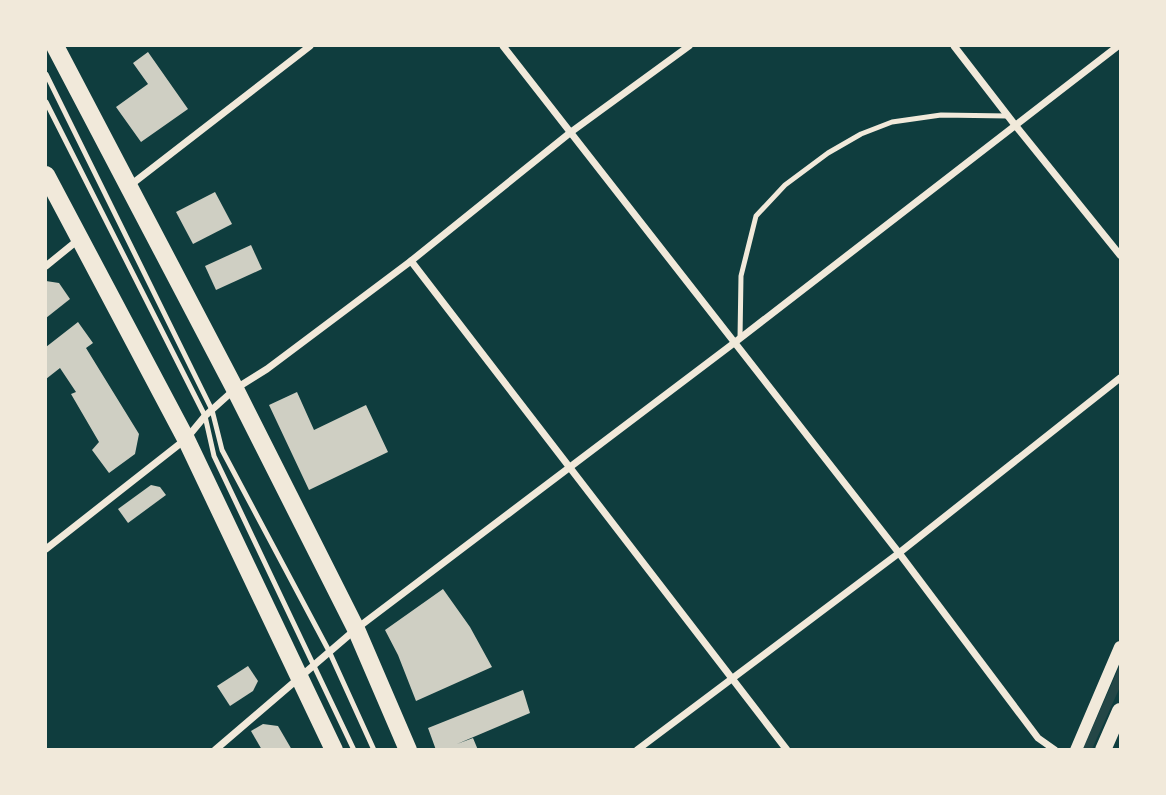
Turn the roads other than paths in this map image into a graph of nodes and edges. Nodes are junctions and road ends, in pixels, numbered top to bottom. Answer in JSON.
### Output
{"nodes":[{"id":1,"x":55,"y":46,"type":"edge"},
{"id":2,"x":310,"y":46,"type":"edge"},
{"id":3,"x":503,"y":46,"type":"edge"},
{"id":4,"x":689,"y":46,"type":"edge"},
{"id":5,"x":954,"y":46,"type":"edge"},
{"id":6,"x":1118,"y":46,"type":"edge"},
{"id":7,"x":46,"y":74,"type":"edge"},
{"id":8,"x":46,"y":102,"type":"edge"},
{"id":9,"x":1007,"y":116,"type":"junction"},
{"id":10,"x":1015,"y":125,"type":"junction"},
{"id":11,"x":570,"y":132,"type":"junction"},
{"id":12,"x":46,"y":175,"type":"edge"},
{"id":13,"x":128,"y":187,"type":"junction"},
{"id":14,"x":78,"y":240,"type":"junction"},
{"id":15,"x":1121,"y":255,"type":"edge"},
{"id":16,"x":411,"y":261,"type":"junction"},
{"id":17,"x":46,"y":266,"type":"edge"},
{"id":18,"x":737,"y":340,"type":"junction"},
{"id":19,"x":1121,"y":377,"type":"edge"},
{"id":20,"x":235,"y":389,"type":"junction"},
{"id":21,"x":212,"y":410,"type":"junction"},
{"id":22,"x":205,"y":416,"type":"junction"},
{"id":23,"x":186,"y":439,"type":"junction"},
{"id":24,"x":570,"y":467,"type":"junction"},
{"id":25,"x":46,"y":549,"type":"edge"},
{"id":26,"x":899,"y":553,"type":"junction"},
{"id":27,"x":356,"y":629,"type":"junction"},
{"id":28,"x":1121,"y":647,"type":"edge"},
{"id":29,"x":329,"y":651,"type":"junction"},
{"id":30,"x":307,"y":671,"type":"junction"},
{"id":31,"x":733,"y":678,"type":"junction"},
{"id":32,"x":1121,"y":711,"type":"edge"},
{"id":33,"x":215,"y":750,"type":"edge"},
{"id":34,"x":334,"y":750,"type":"edge"},
{"id":35,"x":354,"y":750,"type":"edge"},
{"id":36,"x":374,"y":750,"type":"edge"},
{"id":37,"x":408,"y":750,"type":"edge"},
{"id":38,"x":637,"y":750,"type":"edge"},
{"id":39,"x":787,"y":750,"type":"edge"},
{"id":40,"x":1055,"y":750,"type":"edge"},
{"id":41,"x":1076,"y":750,"type":"edge"},
{"id":42,"x":1103,"y":750,"type":"edge"}],
"edges":[{"from":1,"to":13,"type":"highway"},
{"from":2,"to":13,"type":"street"},
{"from":3,"to":11,"type":"street"},
{"from":4,"to":11,"type":"street"},
{"from":5,"to":9,"type":"street"},
{"from":6,"to":10,"type":"street"},
{"from":7,"to":21,"type":"lane"},
{"from":8,"to":22,"type":"lane"},
{"from":9,"to":10,"type":"street"},
{"from":9,"to":18,"type":"lane"},
{"from":10,"to":15,"type":"street"},
{"from":10,"to":18,"type":"street"},
{"from":11,"to":16,"type":"street"},
{"from":11,"to":18,"type":"street"},
{"from":12,"to":14,"type":"highway"},
{"from":13,"to":20,"type":"highway"},
{"from":14,"to":17,"type":"street"},
{"from":14,"to":23,"type":"highway"},
{"from":16,"to":20,"type":"street"},
{"from":16,"to":24,"type":"street"},
{"from":18,"to":24,"type":"street"},
{"from":18,"to":26,"type":"street"},
{"from":19,"to":26,"type":"street"},
{"from":20,"to":21,"type":"street"},
{"from":20,"to":27,"type":"highway"},
{"from":21,"to":22,"type":"street"},
{"from":21,"to":29,"type":"lane"},
{"from":22,"to":23,"type":"street"},
{"from":22,"to":30,"type":"lane"},
{"from":23,"to":25,"type":"street"},
{"from":23,"to":30,"type":"highway"},
{"from":24,"to":27,"type":"street"},
{"from":24,"to":31,"type":"street"},
{"from":26,"to":31,"type":"street"},
{"from":26,"to":40,"type":"street"},
{"from":27,"to":29,"type":"street"},
{"from":27,"to":37,"type":"highway"},
{"from":28,"to":41,"type":"street"},
{"from":29,"to":30,"type":"street"},
{"from":29,"to":36,"type":"lane"},
{"from":30,"to":33,"type":"street"},
{"from":30,"to":34,"type":"highway"},
{"from":30,"to":35,"type":"lane"},
{"from":31,"to":38,"type":"street"},
{"from":31,"to":39,"type":"street"},
{"from":32,"to":42,"type":"main road"}]}
